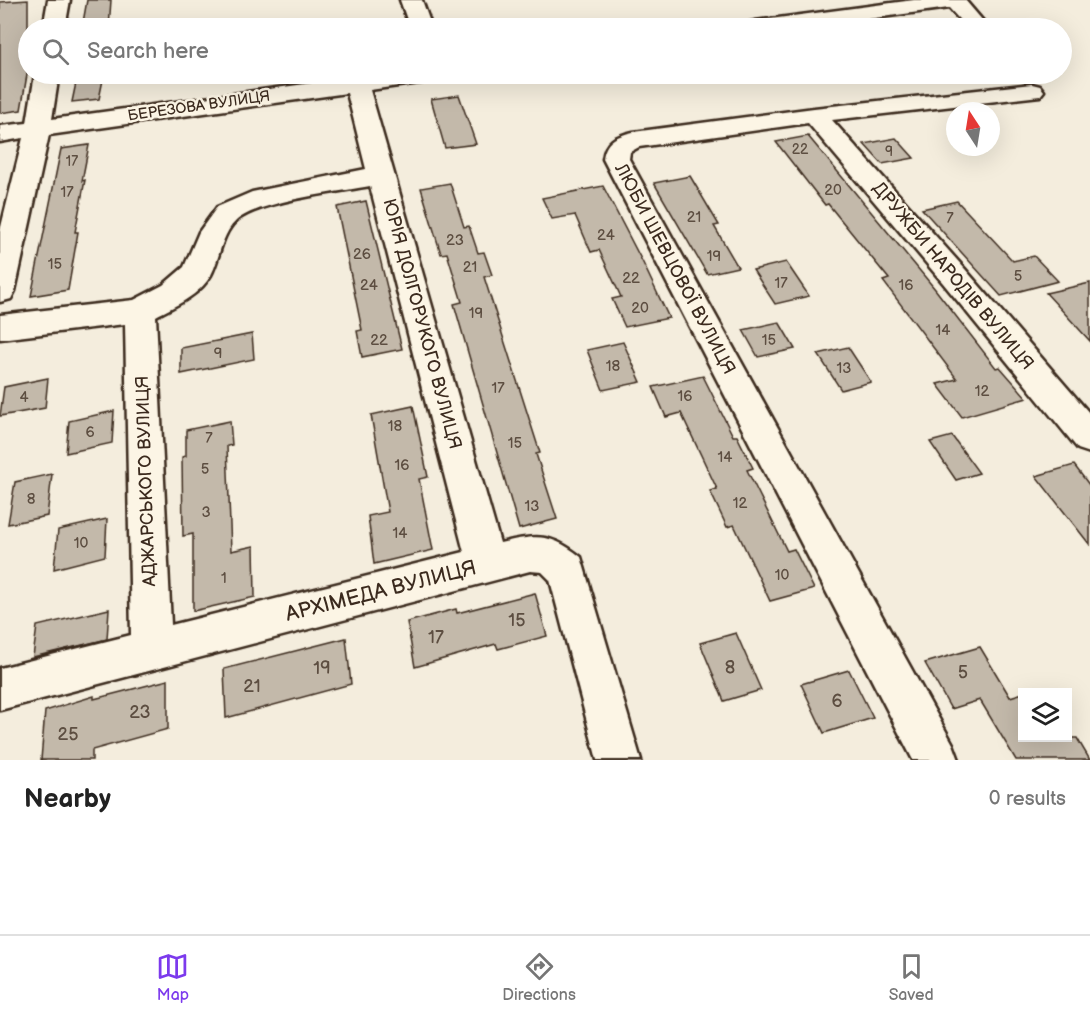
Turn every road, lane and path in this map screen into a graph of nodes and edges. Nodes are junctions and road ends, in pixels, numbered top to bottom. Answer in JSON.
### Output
{"nodes":[{"id":1,"x":59,"y":0,"type":"edge"},
{"id":2,"x":411,"y":0,"type":"edge"},
{"id":3,"x":954,"y":0,"type":"edge"},
{"id":4,"x":56,"y":18,"type":"edge"},
{"id":5,"x":417,"y":18,"type":"edge"},
{"id":6,"x":826,"y":18,"type":"edge"},
{"id":7,"x":969,"y":18,"type":"edge"},
{"id":8,"x":45,"y":84,"type":"edge"},
{"id":9,"x":356,"y":84,"type":"joint"},
{"id":10,"x":1012,"y":84,"type":"edge"},
{"id":11,"x":814,"y":115,"type":"junction"},
{"id":12,"x":38,"y":129,"type":"junction"},
{"id":13,"x":0,"y":134,"type":"edge"},
{"id":14,"x":381,"y":175,"type":"junction"},
{"id":15,"x":0,"y":291,"type":"edge"},
{"id":16,"x":140,"y":311,"type":"junction"},
{"id":17,"x":0,"y":327,"type":"edge"},
{"id":18,"x":1090,"y":439,"type":"edge"},
{"id":19,"x":488,"y":564,"type":"junction"},
{"id":20,"x":152,"y":650,"type":"junction"},
{"id":21,"x":0,"y":689,"type":"edge"},
{"id":22,"x":619,"y":760,"type":"edge"},
{"id":23,"x":937,"y":760,"type":"edge"}],
"edges":[{"from":1,"to":4,"type":"street"},
{"from":2,"to":5,"type":"street"},
{"from":3,"to":6,"type":"street"},
{"from":3,"to":7,"type":"street"},
{"from":8,"to":12,"type":"street"},
{"from":9,"to":12,"type":"street","name":"БЕРЕЗОВА ВУЛИЦЯ"},
{"from":9,"to":14,"type":"street","name":"ЮРІЯ ДОЛГОРУКОГО ВУЛИЦЯ"},
{"from":10,"to":11,"type":"street","name":"ЛЮБИ ШЕВЦОВОЇ ВУЛИЦЯ"},
{"from":11,"to":18,"type":"street","name":"ДРУЖБИ НАРОДІВ ВУЛИЦЯ"},
{"from":11,"to":23,"type":"street","name":"ЛЮБИ ШЕВЦОВОЇ ВУЛИЦЯ"},
{"from":12,"to":13,"type":"street","name":"БЕРЕЗОВА ВУЛИЦЯ"},
{"from":12,"to":15,"type":"street"},
{"from":14,"to":16,"type":"street"},
{"from":14,"to":19,"type":"street","name":"ЮРІЯ ДОЛГОРУКОГО ВУЛИЦЯ"},
{"from":16,"to":17,"type":"street"},
{"from":16,"to":20,"type":"street","name":"АДЖАРСЬКОГО ВУЛИЦЯ"},
{"from":19,"to":20,"type":"street","name":"АРХІМЕДА ВУЛИЦЯ"},
{"from":19,"to":22,"type":"street","name":"АРХІМЕДА ВУЛИЦЯ"},
{"from":20,"to":21,"type":"street","name":"АРХІМЕДА ВУЛИЦЯ"}]}
